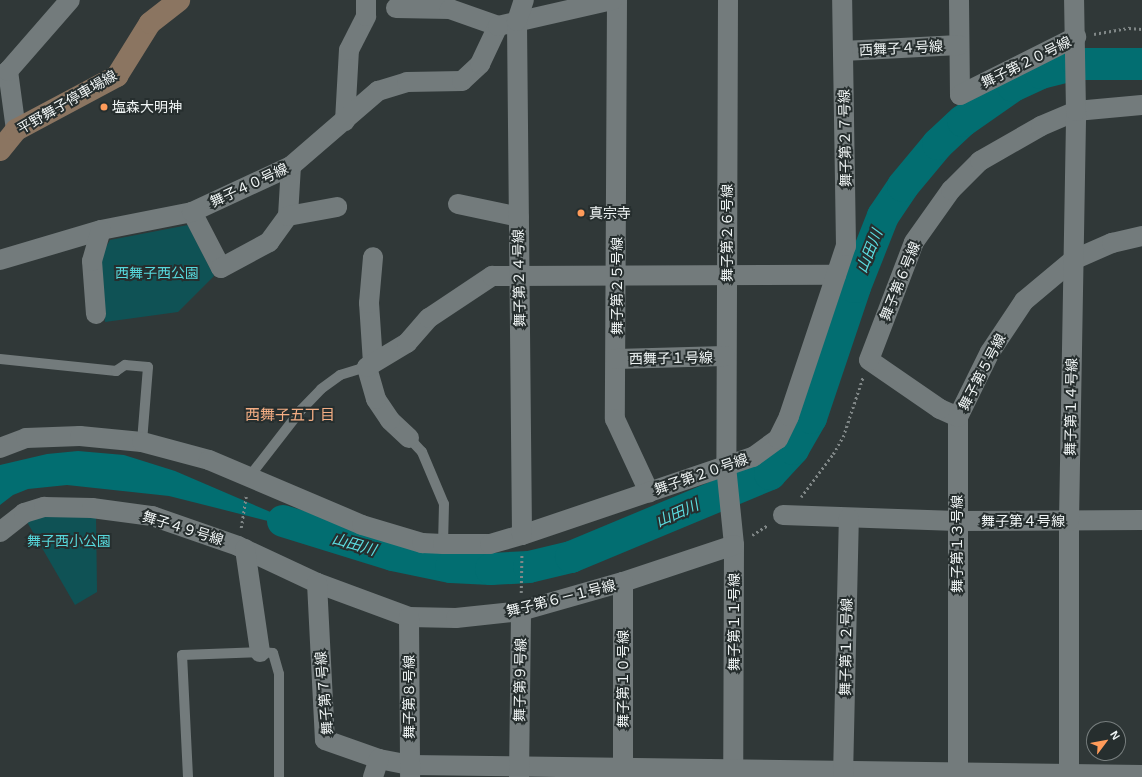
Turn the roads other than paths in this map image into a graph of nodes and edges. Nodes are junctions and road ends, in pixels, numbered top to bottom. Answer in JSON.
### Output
{"nodes":[{"id":1,"x":70,"y":0,"type":"edge"},
{"id":2,"x":179,"y":0,"type":"edge"},
{"id":3,"x":366,"y":0,"type":"edge"},
{"id":4,"x":524,"y":0,"type":"edge"},
{"id":5,"x":612,"y":0,"type":"edge"},
{"id":6,"x":617,"y":0,"type":"edge"},
{"id":7,"x":728,"y":0,"type":"edge"},
{"id":8,"x":842,"y":0,"type":"edge"},
{"id":9,"x":959,"y":0,"type":"edge"},
{"id":10,"x":1074,"y":0,"type":"edge"},
{"id":11,"x":396,"y":8,"type":"dead end"},
{"id":12,"x":508,"y":23,"type":"junction"},
{"id":13,"x":1076,"y":37,"type":"junction"},
{"id":14,"x":960,"y":45,"type":"junction"},
{"id":15,"x":843,"y":51,"type":"junction"},
{"id":16,"x":4,"y":66,"type":"edge"},
{"id":17,"x":1142,"y":105,"type":"edge"},
{"id":18,"x":1076,"y":111,"type":"junction"},
{"id":19,"x":345,"y":121,"type":"junction"},
{"id":20,"x":16,"y":130,"type":"junction"},
{"id":21,"x":0,"y":150,"type":"edge"},
{"id":22,"x":291,"y":166,"type":"junction"},
{"id":23,"x":458,"y":204,"type":"dead end"},
{"id":24,"x":337,"y":207,"type":"dead end"},
{"id":25,"x":192,"y":212,"type":"junction"},
{"id":26,"x":288,"y":216,"type":"junction"},
{"id":27,"x":519,"y":217,"type":"junction"},
{"id":28,"x":100,"y":230,"type":"junction"},
{"id":29,"x":1142,"y":236,"type":"edge"},
{"id":30,"x":373,"y":257,"type":"dead end"},
{"id":31,"x":0,"y":260,"type":"edge"},
{"id":32,"x":1073,"y":260,"type":"junction"},
{"id":33,"x":617,"y":275,"type":"junction"},
{"id":34,"x":836,"y":275,"type":"junction"},
{"id":35,"x":519,"y":276,"type":"junction"},
{"id":36,"x":727,"y":276,"type":"junction"},
{"id":37,"x":96,"y":314,"type":"dead end"},
{"id":38,"x":725,"y":356,"type":"junction"},
{"id":39,"x":0,"y":359,"type":"edge"},
{"id":40,"x":616,"y":359,"type":"junction"},
{"id":41,"x":370,"y":365,"type":"junction"},
{"id":42,"x":958,"y":417,"type":"junction"},
{"id":43,"x":409,"y":438,"type":"joint"},
{"id":44,"x":142,"y":442,"type":"junction"},
{"id":45,"x":0,"y":448,"type":"edge"},
{"id":46,"x":726,"y":466,"type":"junction"},
{"id":47,"x":249,"y":477,"type":"junction"},
{"id":48,"x":648,"y":492,"type":"junction"},
{"id":49,"x":783,"y":515,"type":"road end"},
{"id":50,"x":849,"y":518,"type":"junction"},
{"id":51,"x":1142,"y":520,"type":"edge"},
{"id":52,"x":957,"y":521,"type":"junction"},
{"id":53,"x":1069,"y":521,"type":"junction"},
{"id":54,"x":0,"y":532,"type":"edge"},
{"id":55,"x":522,"y":535,"type":"junction"},
{"id":56,"x":443,"y":544,"type":"junction"},
{"id":57,"x":734,"y":545,"type":"junction"},
{"id":58,"x":241,"y":548,"type":"junction"},
{"id":59,"x":624,"y":582,"type":"junction"},
{"id":60,"x":317,"y":583,"type":"junction"},
{"id":61,"x":521,"y":612,"type":"junction"},
{"id":62,"x":408,"y":617,"type":"junction"},
{"id":63,"x":260,"y":652,"type":"junction"},
{"id":64,"x":376,"y":768,"type":"edge"},
{"id":65,"x":410,"y":771,"type":"edge"},
{"id":66,"x":519,"y":772,"type":"edge"},
{"id":67,"x":623,"y":772,"type":"edge"},
{"id":68,"x":733,"y":773,"type":"edge"},
{"id":69,"x":843,"y":774,"type":"edge"},
{"id":70,"x":958,"y":775,"type":"edge"},
{"id":71,"x":1069,"y":775,"type":"edge"},
{"id":72,"x":1142,"y":775,"type":"edge"},
{"id":73,"x":188,"y":777,"type":"edge"},
{"id":74,"x":279,"y":777,"type":"edge"}],
"edges":[{"from":1,"to":16,"type":"street"},
{"from":2,"to":20,"type":"main road","name":"平野舞子停車場線"},
{"from":3,"to":19,"type":"street"},
{"from":4,"to":12,"type":"street"},
{"from":5,"to":12,"type":"street"},
{"from":6,"to":33,"type":"street","name":"舞子第２５号線"},
{"from":7,"to":36,"type":"street","name":"舞子第２６号線"},
{"from":8,"to":15,"type":"street","name":"舞子第２７号線"},
{"from":9,"to":14,"type":"street"},
{"from":10,"to":13,"type":"street","name":"舞子第１４号線"},
{"from":11,"to":12,"type":"street"},
{"from":12,"to":19,"type":"street","name":"舞子４０号線"},
{"from":12,"to":27,"type":"street","name":"舞子第２４号線"},
{"from":13,"to":14,"type":"street","name":"舞子第２０号線"},
{"from":13,"to":18,"type":"street","name":"舞子第１４号線"},
{"from":14,"to":15,"type":"street","name":"西舞子４号線"},
{"from":15,"to":34,"type":"street","name":"舞子第２７号線"},
{"from":16,"to":20,"type":"street"},
{"from":17,"to":18,"type":"street","name":"舞子第６号線"},
{"from":18,"to":32,"type":"street","name":"舞子第１４号線"},
{"from":18,"to":42,"type":"street","name":"舞子第６号線"},
{"from":19,"to":22,"type":"street","name":"舞子４０号線"},
{"from":20,"to":21,"type":"main road","name":"平野舞子停車場線"},
{"from":22,"to":25,"type":"street","name":"舞子４０号線"},
{"from":22,"to":26,"type":"street"},
{"from":23,"to":27,"type":"street"},
{"from":24,"to":26,"type":"street"},
{"from":25,"to":26,"type":"street"},
{"from":25,"to":28,"type":"street","name":"舞子４０号線"},
{"from":27,"to":35,"type":"street","name":"舞子第２４号線"},
{"from":28,"to":31,"type":"street","name":"舞子４０号線"},
{"from":28,"to":37,"type":"street"},
{"from":29,"to":32,"type":"street","name":"舞子第５号線"},
{"from":30,"to":41,"type":"street"},
{"from":32,"to":42,"type":"street","name":"舞子第５号線"},
{"from":32,"to":53,"type":"street","name":"舞子第１４号線"},
{"from":33,"to":35,"type":"street"},
{"from":33,"to":36,"type":"street"},
{"from":33,"to":40,"type":"street","name":"舞子第２５号線"},
{"from":34,"to":36,"type":"street"},
{"from":34,"to":46,"type":"street","name":"舞子第２０号線"},
{"from":35,"to":41,"type":"street"},
{"from":35,"to":55,"type":"street","name":"舞子第２４号線"},
{"from":36,"to":38,"type":"street","name":"舞子第２６号線"},
{"from":38,"to":40,"type":"street","name":"西舞子１号線"},
{"from":38,"to":46,"type":"street","name":"舞子第２６号線"},
{"from":39,"to":44,"type":"lane"},
{"from":40,"to":48,"type":"street","name":"舞子第２５号線"},
{"from":41,"to":43,"type":"street"},
{"from":41,"to":47,"type":"lane"},
{"from":42,"to":52,"type":"street","name":"舞子第１３号線"},
{"from":43,"to":56,"type":"lane"},
{"from":44,"to":45,"type":"street","name":"舞子第２０号線"},
{"from":44,"to":47,"type":"street","name":"舞子第２０号線"},
{"from":46,"to":48,"type":"street","name":"舞子第２０号線"},
{"from":46,"to":57,"type":"street","name":"舞子第１１号線"},
{"from":47,"to":56,"type":"street","name":"舞子第２０号線"},
{"from":48,"to":55,"type":"street","name":"舞子第２０号線"},
{"from":49,"to":50,"type":"street","name":"舞子第４号線"},
{"from":50,"to":52,"type":"street","name":"舞子第４号線"},
{"from":50,"to":69,"type":"street","name":"舞子第１２号線"},
{"from":51,"to":53,"type":"street","name":"舞子第４号線"},
{"from":52,"to":53,"type":"street","name":"舞子第４号線"},
{"from":52,"to":70,"type":"street","name":"舞子第１３号線"},
{"from":53,"to":71,"type":"street","name":"舞子第１４号線"},
{"from":54,"to":58,"type":"street","name":"舞子４９号線"},
{"from":55,"to":56,"type":"street","name":"舞子第２０号線"},
{"from":57,"to":59,"type":"street","name":"舞子第６－１号線"},
{"from":57,"to":68,"type":"street","name":"舞子第１１号線"},
{"from":58,"to":60,"type":"street","name":"舞子４９号線"},
{"from":58,"to":63,"type":"street"},
{"from":59,"to":61,"type":"street","name":"舞子第６－１号線"},
{"from":59,"to":67,"type":"street","name":"舞子第１０号線"},
{"from":60,"to":62,"type":"street","name":"舞子第６－１号線"},
{"from":60,"to":64,"type":"street","name":"舞子第７号線"},
{"from":61,"to":62,"type":"street","name":"舞子第６－１号線"},
{"from":61,"to":66,"type":"street","name":"舞子第９号線"},
{"from":62,"to":65,"type":"street","name":"舞子第８号線"},
{"from":63,"to":73,"type":"lane"},
{"from":63,"to":74,"type":"lane"},
{"from":64,"to":65,"type":"street","name":"舞子第７号線"},
{"from":65,"to":66,"type":"street","name":"舞子第７号線"},
{"from":66,"to":67,"type":"street","name":"舞子第７号線"},
{"from":67,"to":68,"type":"street","name":"舞子第７号線"},
{"from":68,"to":69,"type":"street","name":"舞子第７号線"},
{"from":69,"to":70,"type":"street","name":"舞子第７号線"},
{"from":70,"to":71,"type":"street","name":"舞子第７号線"},
{"from":71,"to":72,"type":"street","name":"舞子第７号線"}]}
